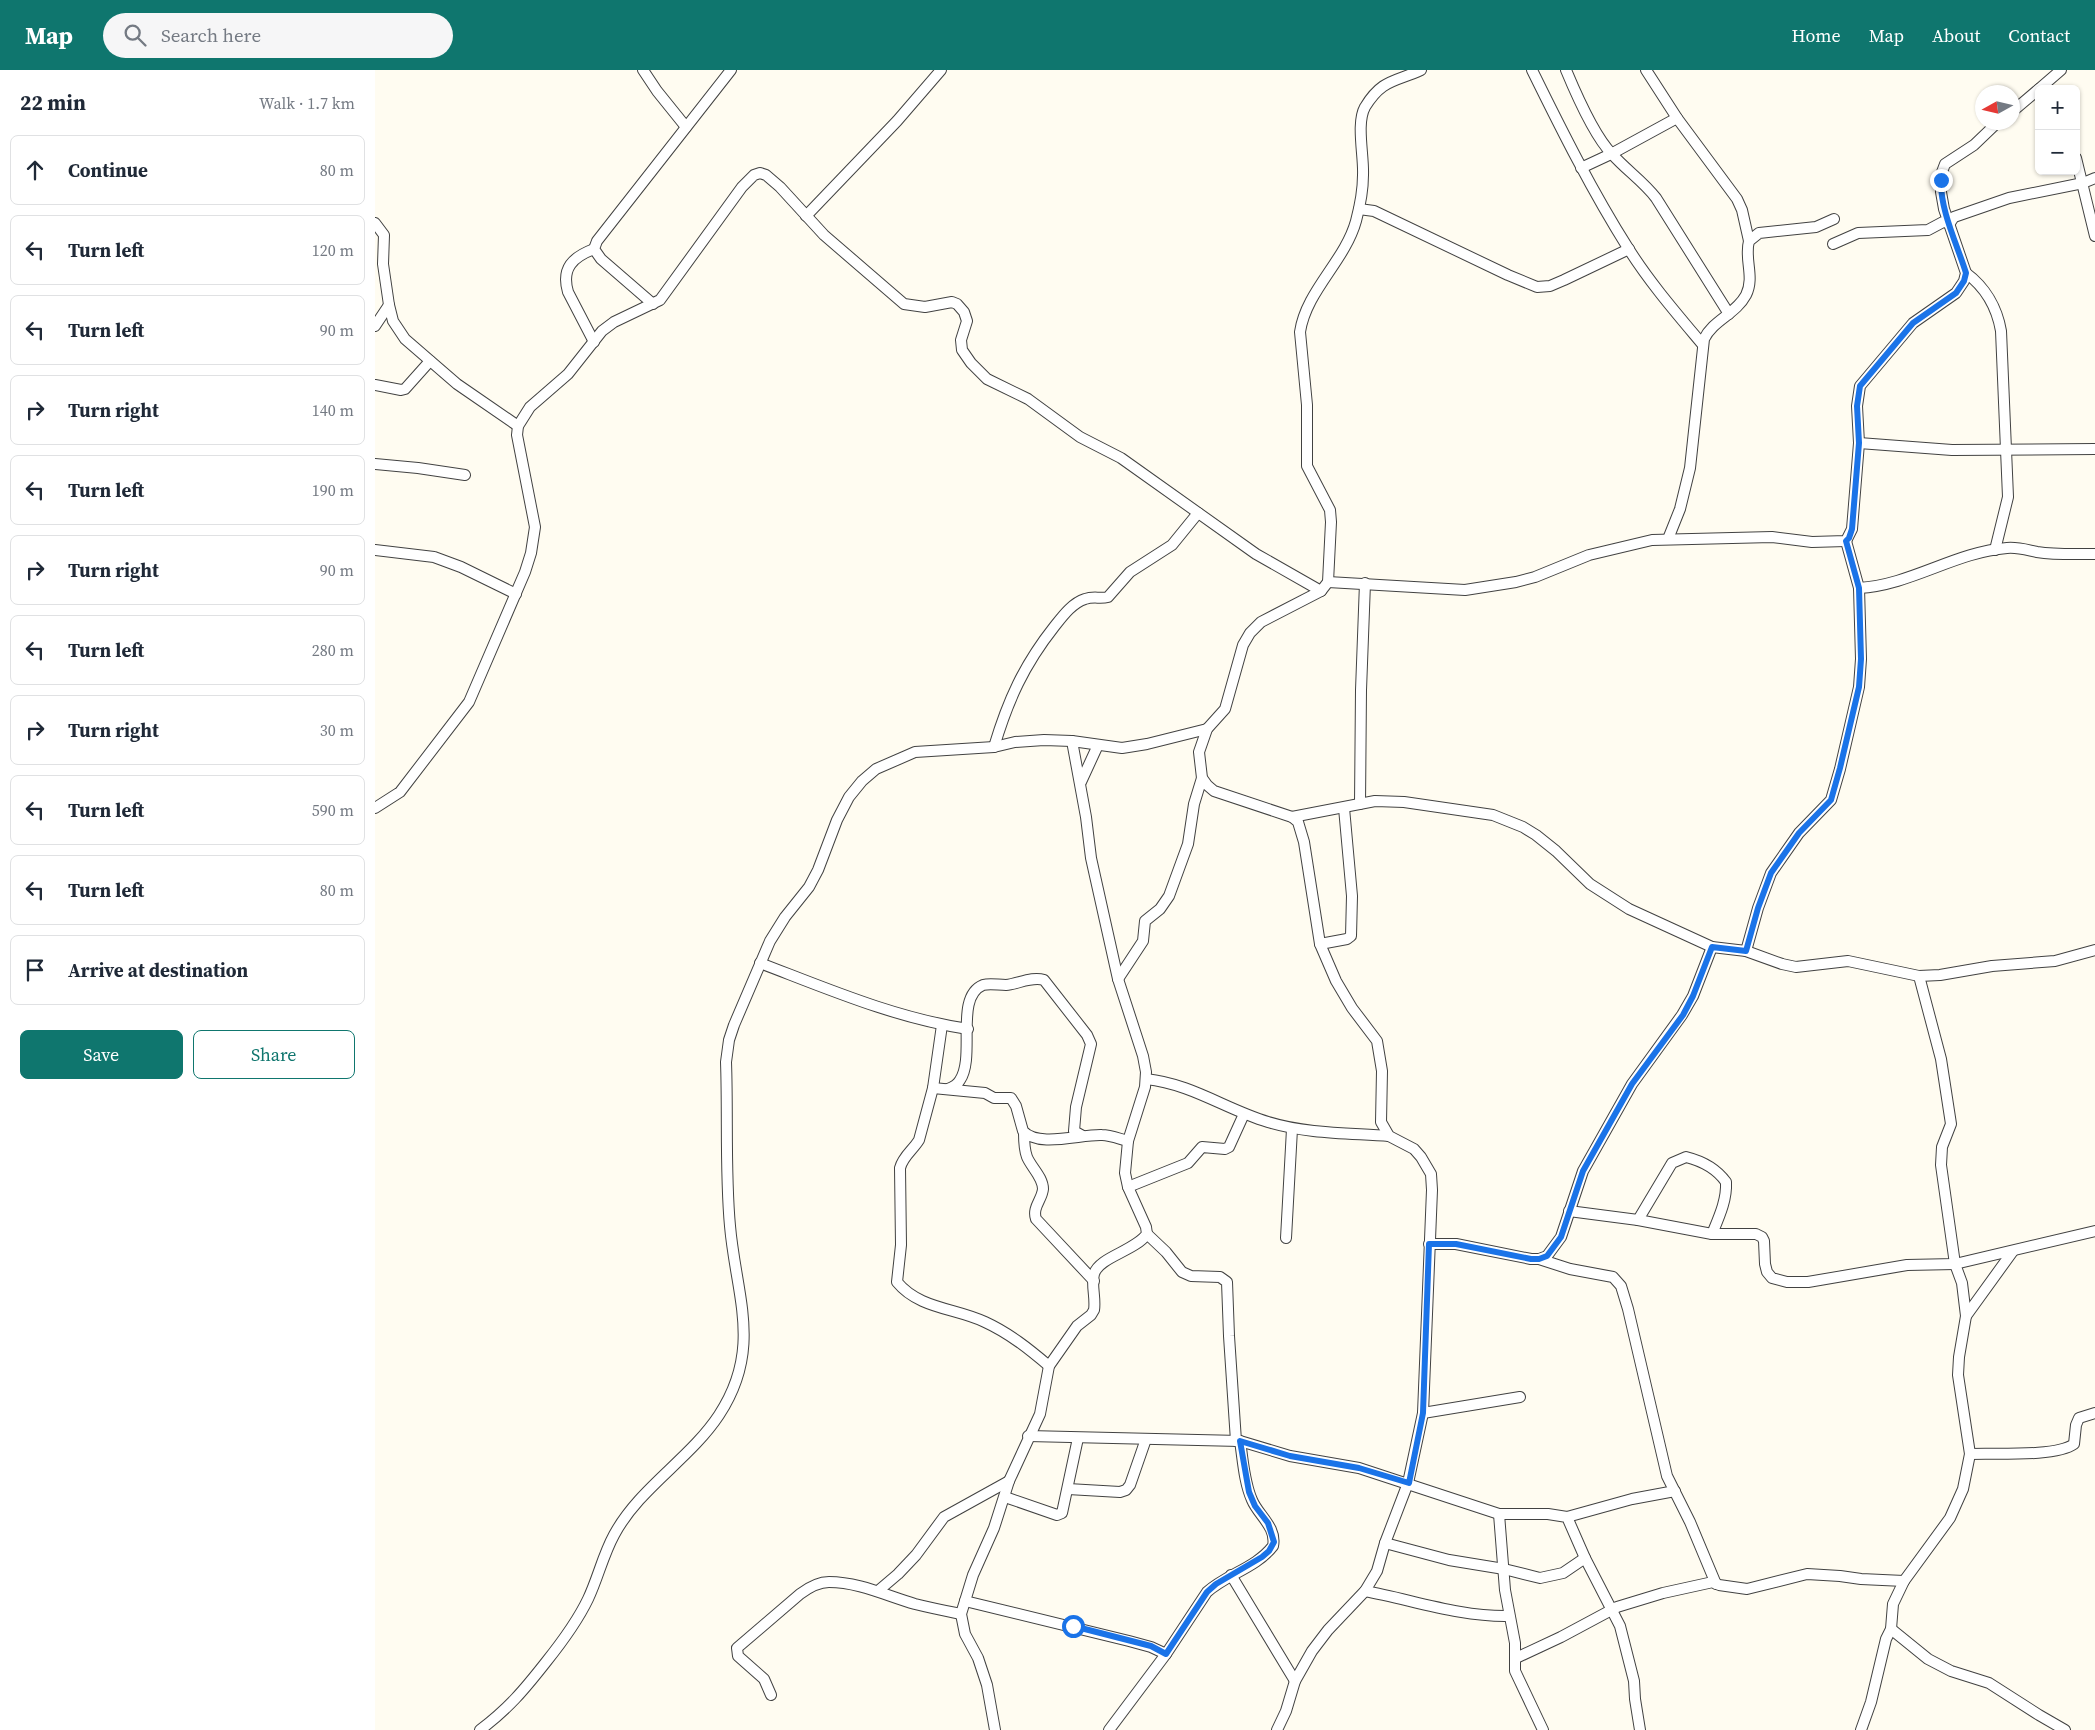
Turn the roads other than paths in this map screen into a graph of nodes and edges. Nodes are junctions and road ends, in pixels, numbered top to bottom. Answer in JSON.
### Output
{"nodes":[{"id":1,"x":643,"y":70,"type":"edge"},
{"id":2,"x":731,"y":70,"type":"edge"},
{"id":3,"x":941,"y":70,"type":"edge"},
{"id":4,"x":1421,"y":70,"type":"edge"},
{"id":5,"x":1531,"y":70,"type":"edge"},
{"id":6,"x":1566,"y":70,"type":"edge"},
{"id":7,"x":1646,"y":70,"type":"edge"},
{"id":8,"x":2061,"y":70,"type":"edge"},
{"id":9,"x":1396,"y":75,"type":"edge"},
{"id":10,"x":2045,"y":85,"type":"edge"},
{"id":11,"x":2035,"y":93,"type":"edge"},
{"id":12,"x":2020,"y":105,"type":"edge"},
{"id":13,"x":1677,"y":118,"type":"junction"},
{"id":14,"x":686,"y":127,"type":"junction"},
{"id":15,"x":1990,"y":130,"type":"edge"},
{"id":16,"x":1611,"y":154,"type":"junction"},
{"id":17,"x":1581,"y":168,"type":"junction"},
{"id":18,"x":2080,"y":172,"type":"edge"},
{"id":19,"x":2095,"y":178,"type":"edge"},
{"id":20,"x":2083,"y":183,"type":"junction"},
{"id":21,"x":1359,"y":209,"type":"junction"},
{"id":22,"x":806,"y":216,"type":"junction"},
{"id":23,"x":1834,"y":219,"type":"dead end"},
{"id":24,"x":375,"y":223,"type":"edge"},
{"id":25,"x":1950,"y":223,"type":"junction"},
{"id":26,"x":2095,"y":236,"type":"edge"},
{"id":27,"x":1749,"y":241,"type":"junction"},
{"id":28,"x":1833,"y":244,"type":"dead end"},
{"id":29,"x":594,"y":249,"type":"junction"},
{"id":30,"x":1629,"y":249,"type":"junction"},
{"id":31,"x":1966,"y":273,"type":"junction"},
{"id":32,"x":653,"y":304,"type":"junction"},
{"id":33,"x":389,"y":305,"type":"junction"},
{"id":34,"x":1729,"y":314,"type":"junction"},
{"id":35,"x":375,"y":326,"type":"edge"},
{"id":36,"x":594,"y":342,"type":"junction"},
{"id":37,"x":1703,"y":345,"type":"junction"},
{"id":38,"x":430,"y":361,"type":"junction"},
{"id":39,"x":375,"y":385,"type":"edge"},
{"id":40,"x":518,"y":426,"type":"junction"},
{"id":41,"x":1859,"y":443,"type":"junction"},
{"id":42,"x":2006,"y":449,"type":"junction"},
{"id":43,"x":2095,"y":449,"type":"edge"},
{"id":44,"x":375,"y":464,"type":"edge"},
{"id":45,"x":465,"y":475,"type":"dead end"},
{"id":46,"x":1198,"y":513,"type":"junction"},
{"id":47,"x":1669,"y":538,"type":"junction"},
{"id":48,"x":1846,"y":541,"type":"junction"},
{"id":49,"x":375,"y":550,"type":"edge"},
{"id":50,"x":1995,"y":550,"type":"junction"},
{"id":51,"x":2095,"y":554,"type":"edge"},
{"id":52,"x":1328,"y":582,"type":"junction"},
{"id":53,"x":1365,"y":583,"type":"junction"},
{"id":54,"x":1859,"y":588,"type":"junction"},
{"id":55,"x":1321,"y":591,"type":"junction"},
{"id":56,"x":516,"y":594,"type":"junction"},
{"id":57,"x":1207,"y":729,"type":"junction"},
{"id":58,"x":1072,"y":741,"type":"junction"},
{"id":59,"x":1098,"y":745,"type":"junction"},
{"id":60,"x":994,"y":747,"type":"junction"},
{"id":61,"x":1202,"y":778,"type":"junction"},
{"id":62,"x":1080,"y":783,"type":"junction"},
{"id":63,"x":1360,"y":804,"type":"junction"},
{"id":64,"x":375,"y":808,"type":"edge"},
{"id":65,"x":1344,"y":808,"type":"junction"},
{"id":66,"x":1292,"y":817,"type":"junction"},
{"id":67,"x":1320,"y":944,"type":"junction"},
{"id":68,"x":1712,"y":947,"type":"junction"},
{"id":69,"x":2095,"y":950,"type":"edge"},
{"id":70,"x":1746,"y":951,"type":"junction"},
{"id":71,"x":760,"y":963,"type":"junction"},
{"id":72,"x":1919,"y":976,"type":"junction"},
{"id":73,"x":1118,"y":979,"type":"junction"},
{"id":74,"x":942,"y":1025,"type":"junction"},
{"id":75,"x":968,"y":1029,"type":"junction"},
{"id":76,"x":1146,"y":1080,"type":"junction"},
{"id":77,"x":933,"y":1088,"type":"junction"},
{"id":78,"x":949,"y":1089,"type":"junction"},
{"id":79,"x":1244,"y":1114,"type":"junction"},
{"id":80,"x":1292,"y":1129,"type":"junction"},
{"id":81,"x":1023,"y":1133,"type":"junction"},
{"id":82,"x":1083,"y":1136,"type":"junction"},
{"id":83,"x":1389,"y":1136,"type":"junction"},
{"id":84,"x":1128,"y":1141,"type":"junction"},
{"id":85,"x":1128,"y":1187,"type":"junction"},
{"id":86,"x":1569,"y":1211,"type":"junction"},
{"id":87,"x":1638,"y":1220,"type":"junction"},
{"id":88,"x":2095,"y":1231,"type":"edge"},
{"id":89,"x":1147,"y":1234,"type":"junction"},
{"id":90,"x":1713,"y":1234,"type":"junction"},
{"id":91,"x":1286,"y":1238,"type":"dead end"},
{"id":92,"x":1429,"y":1244,"type":"junction"},
{"id":93,"x":2013,"y":1251,"type":"junction"},
{"id":94,"x":1539,"y":1259,"type":"junction"},
{"id":95,"x":1955,"y":1264,"type":"junction"},
{"id":96,"x":1094,"y":1281,"type":"junction"},
{"id":97,"x":1966,"y":1316,"type":"junction"},
{"id":98,"x":1049,"y":1366,"type":"junction"},
{"id":99,"x":1520,"y":1397,"type":"dead end"},
{"id":100,"x":1423,"y":1413,"type":"junction"},
{"id":101,"x":2095,"y":1413,"type":"edge"},
{"id":102,"x":1028,"y":1436,"type":"junction"},
{"id":103,"x":1078,"y":1438,"type":"junction"},
{"id":104,"x":1146,"y":1439,"type":"junction"},
{"id":105,"x":1238,"y":1441,"type":"junction"},
{"id":106,"x":1970,"y":1454,"type":"junction"},
{"id":107,"x":1009,"y":1481,"type":"junction"},
{"id":108,"x":1409,"y":1483,"type":"junction"},
{"id":109,"x":1068,"y":1489,"type":"junction"},
{"id":110,"x":1675,"y":1491,"type":"junction"},
{"id":111,"x":1005,"y":1497,"type":"junction"},
{"id":112,"x":1499,"y":1514,"type":"junction"},
{"id":113,"x":1567,"y":1517,"type":"junction"},
{"id":114,"x":1385,"y":1543,"type":"junction"},
{"id":115,"x":1585,"y":1558,"type":"junction"},
{"id":116,"x":1504,"y":1569,"type":"junction"},
{"id":117,"x":1231,"y":1575,"type":"junction"},
{"id":118,"x":1904,"y":1580,"type":"junction"},
{"id":119,"x":1716,"y":1584,"type":"junction"},
{"id":120,"x":878,"y":1591,"type":"junction"},
{"id":121,"x":1365,"y":1591,"type":"junction"},
{"id":122,"x":965,"y":1601,"type":"junction"},
{"id":123,"x":1611,"y":1610,"type":"junction"},
{"id":124,"x":961,"y":1614,"type":"junction"},
{"id":125,"x":1509,"y":1616,"type":"junction"},
{"id":126,"x":1891,"y":1628,"type":"junction"},
{"id":127,"x":1166,"y":1654,"type":"junction"},
{"id":128,"x":1516,"y":1658,"type":"junction"},
{"id":129,"x":1295,"y":1681,"type":"junction"},
{"id":130,"x":771,"y":1695,"type":"dead end"},
{"id":131,"x":480,"y":1730,"type":"edge"},
{"id":132,"x":995,"y":1730,"type":"edge"},
{"id":133,"x":1109,"y":1730,"type":"edge"},
{"id":134,"x":1277,"y":1730,"type":"edge"},
{"id":135,"x":1543,"y":1730,"type":"edge"},
{"id":136,"x":1640,"y":1730,"type":"edge"},
{"id":137,"x":1861,"y":1730,"type":"edge"},
{"id":138,"x":2065,"y":1730,"type":"edge"}],
"edges":[{"from":1,"to":14,"type":"street"},
{"from":2,"to":14,"type":"street"},
{"from":3,"to":22,"type":"street"},
{"from":4,"to":9,"type":"street"},
{"from":5,"to":17,"type":"street"},
{"from":6,"to":16,"type":"street"},
{"from":7,"to":13,"type":"street"},
{"from":8,"to":10,"type":"street"},
{"from":9,"to":21,"type":"street"},
{"from":11,"to":12,"type":"street"},
{"from":13,"to":16,"type":"street"},
{"from":13,"to":27,"type":"street"},
{"from":14,"to":29,"type":"street"},
{"from":15,"to":25,"type":"street"},
{"from":16,"to":17,"type":"street"},
{"from":16,"to":34,"type":"street"},
{"from":17,"to":30,"type":"street"},
{"from":18,"to":20,"type":"street"},
{"from":19,"to":20,"type":"street"},
{"from":20,"to":25,"type":"street"},
{"from":20,"to":26,"type":"street"},
{"from":21,"to":30,"type":"street"},
{"from":21,"to":52,"type":"street"},
{"from":22,"to":32,"type":"street"},
{"from":22,"to":46,"type":"street"},
{"from":23,"to":27,"type":"street"},
{"from":24,"to":33,"type":"street"},
{"from":25,"to":28,"type":"street"},
{"from":25,"to":31,"type":"street"},
{"from":27,"to":34,"type":"street"},
{"from":29,"to":32,"type":"street"},
{"from":29,"to":36,"type":"street"},
{"from":30,"to":37,"type":"street"},
{"from":31,"to":41,"type":"street"},
{"from":31,"to":42,"type":"street"},
{"from":32,"to":36,"type":"street"},
{"from":33,"to":35,"type":"street"},
{"from":33,"to":38,"type":"street"},
{"from":34,"to":37,"type":"street"},
{"from":36,"to":40,"type":"street"},
{"from":37,"to":47,"type":"street"},
{"from":38,"to":39,"type":"street"},
{"from":38,"to":40,"type":"street"},
{"from":40,"to":56,"type":"street"},
{"from":41,"to":42,"type":"street"},
{"from":41,"to":48,"type":"street"},
{"from":42,"to":43,"type":"street"},
{"from":42,"to":50,"type":"street"},
{"from":44,"to":45,"type":"street"},
{"from":46,"to":55,"type":"street"},
{"from":46,"to":60,"type":"street"},
{"from":47,"to":48,"type":"street"},
{"from":47,"to":53,"type":"street"},
{"from":48,"to":54,"type":"street"},
{"from":49,"to":56,"type":"street"},
{"from":50,"to":51,"type":"street"},
{"from":50,"to":54,"type":"street"},
{"from":52,"to":53,"type":"street"},
{"from":52,"to":55,"type":"street"},
{"from":53,"to":63,"type":"street"},
{"from":54,"to":70,"type":"street"},
{"from":55,"to":57,"type":"street"},
{"from":56,"to":64,"type":"street"},
{"from":57,"to":59,"type":"street"},
{"from":57,"to":61,"type":"street"},
{"from":58,"to":59,"type":"street"},
{"from":58,"to":60,"type":"street"},
{"from":58,"to":62,"type":"street"},
{"from":59,"to":62,"type":"street"},
{"from":60,"to":71,"type":"street"},
{"from":61,"to":66,"type":"street"},
{"from":61,"to":73,"type":"street"},
{"from":62,"to":73,"type":"street"},
{"from":63,"to":65,"type":"street"},
{"from":63,"to":68,"type":"street"},
{"from":65,"to":66,"type":"street"},
{"from":65,"to":67,"type":"street"},
{"from":66,"to":67,"type":"street"},
{"from":67,"to":83,"type":"street"},
{"from":68,"to":70,"type":"street"},
{"from":68,"to":86,"type":"street"},
{"from":69,"to":72,"type":"street"},
{"from":70,"to":72,"type":"street"},
{"from":71,"to":74,"type":"street"},
{"from":71,"to":131,"type":"street"},
{"from":72,"to":95,"type":"street"},
{"from":73,"to":76,"type":"street"},
{"from":74,"to":75,"type":"street"},
{"from":74,"to":77,"type":"street"},
{"from":75,"to":78,"type":"street"},
{"from":75,"to":82,"type":"street"},
{"from":76,"to":79,"type":"street"},
{"from":76,"to":84,"type":"street"},
{"from":77,"to":78,"type":"street"},
{"from":77,"to":98,"type":"street"},
{"from":78,"to":81,"type":"street"},
{"from":79,"to":80,"type":"street"},
{"from":79,"to":85,"type":"street"},
{"from":80,"to":83,"type":"street"},
{"from":80,"to":91,"type":"street"},
{"from":81,"to":82,"type":"street"},
{"from":81,"to":96,"type":"street"},
{"from":82,"to":84,"type":"street"},
{"from":83,"to":92,"type":"street"},
{"from":84,"to":85,"type":"street"},
{"from":85,"to":89,"type":"street"},
{"from":86,"to":87,"type":"street"},
{"from":86,"to":94,"type":"street"},
{"from":87,"to":90,"type":"street"},
{"from":87,"to":90,"type":"street"},
{"from":88,"to":93,"type":"street"},
{"from":89,"to":96,"type":"street"},
{"from":89,"to":105,"type":"street"},
{"from":90,"to":95,"type":"street"},
{"from":92,"to":94,"type":"street"},
{"from":92,"to":100,"type":"street"},
{"from":93,"to":95,"type":"street"},
{"from":93,"to":97,"type":"street"},
{"from":94,"to":110,"type":"street"},
{"from":95,"to":97,"type":"street"},
{"from":96,"to":98,"type":"street"},
{"from":97,"to":106,"type":"street"},
{"from":98,"to":102,"type":"street"},
{"from":99,"to":100,"type":"street"},
{"from":100,"to":108,"type":"street"},
{"from":101,"to":106,"type":"street"},
{"from":102,"to":103,"type":"street"},
{"from":102,"to":107,"type":"street"},
{"from":103,"to":104,"type":"street"},
{"from":103,"to":109,"type":"street"},
{"from":104,"to":105,"type":"street"},
{"from":104,"to":109,"type":"street"},
{"from":105,"to":108,"type":"street"},
{"from":105,"to":117,"type":"street"},
{"from":106,"to":118,"type":"street"},
{"from":107,"to":111,"type":"street"},
{"from":107,"to":120,"type":"street"},
{"from":108,"to":112,"type":"street"},
{"from":108,"to":114,"type":"street"},
{"from":109,"to":111,"type":"street"},
{"from":110,"to":113,"type":"street"},
{"from":110,"to":119,"type":"street"},
{"from":111,"to":122,"type":"street"},
{"from":112,"to":113,"type":"street"},
{"from":112,"to":116,"type":"street"},
{"from":113,"to":115,"type":"street"},
{"from":114,"to":116,"type":"street"},
{"from":114,"to":121,"type":"street"},
{"from":115,"to":116,"type":"street"},
{"from":115,"to":123,"type":"street"},
{"from":116,"to":125,"type":"street"},
{"from":117,"to":127,"type":"street"},
{"from":117,"to":129,"type":"street"},
{"from":118,"to":119,"type":"street"},
{"from":118,"to":126,"type":"street"},
{"from":119,"to":123,"type":"street"},
{"from":120,"to":124,"type":"street"},
{"from":120,"to":130,"type":"street"},
{"from":121,"to":125,"type":"street"},
{"from":121,"to":129,"type":"street"},
{"from":122,"to":124,"type":"street"},
{"from":122,"to":127,"type":"street"},
{"from":123,"to":128,"type":"street"},
{"from":123,"to":136,"type":"street"},
{"from":124,"to":132,"type":"street"},
{"from":125,"to":128,"type":"street"},
{"from":126,"to":137,"type":"street"},
{"from":126,"to":138,"type":"street"},
{"from":127,"to":133,"type":"street"},
{"from":128,"to":135,"type":"street"},
{"from":129,"to":134,"type":"street"}]}
